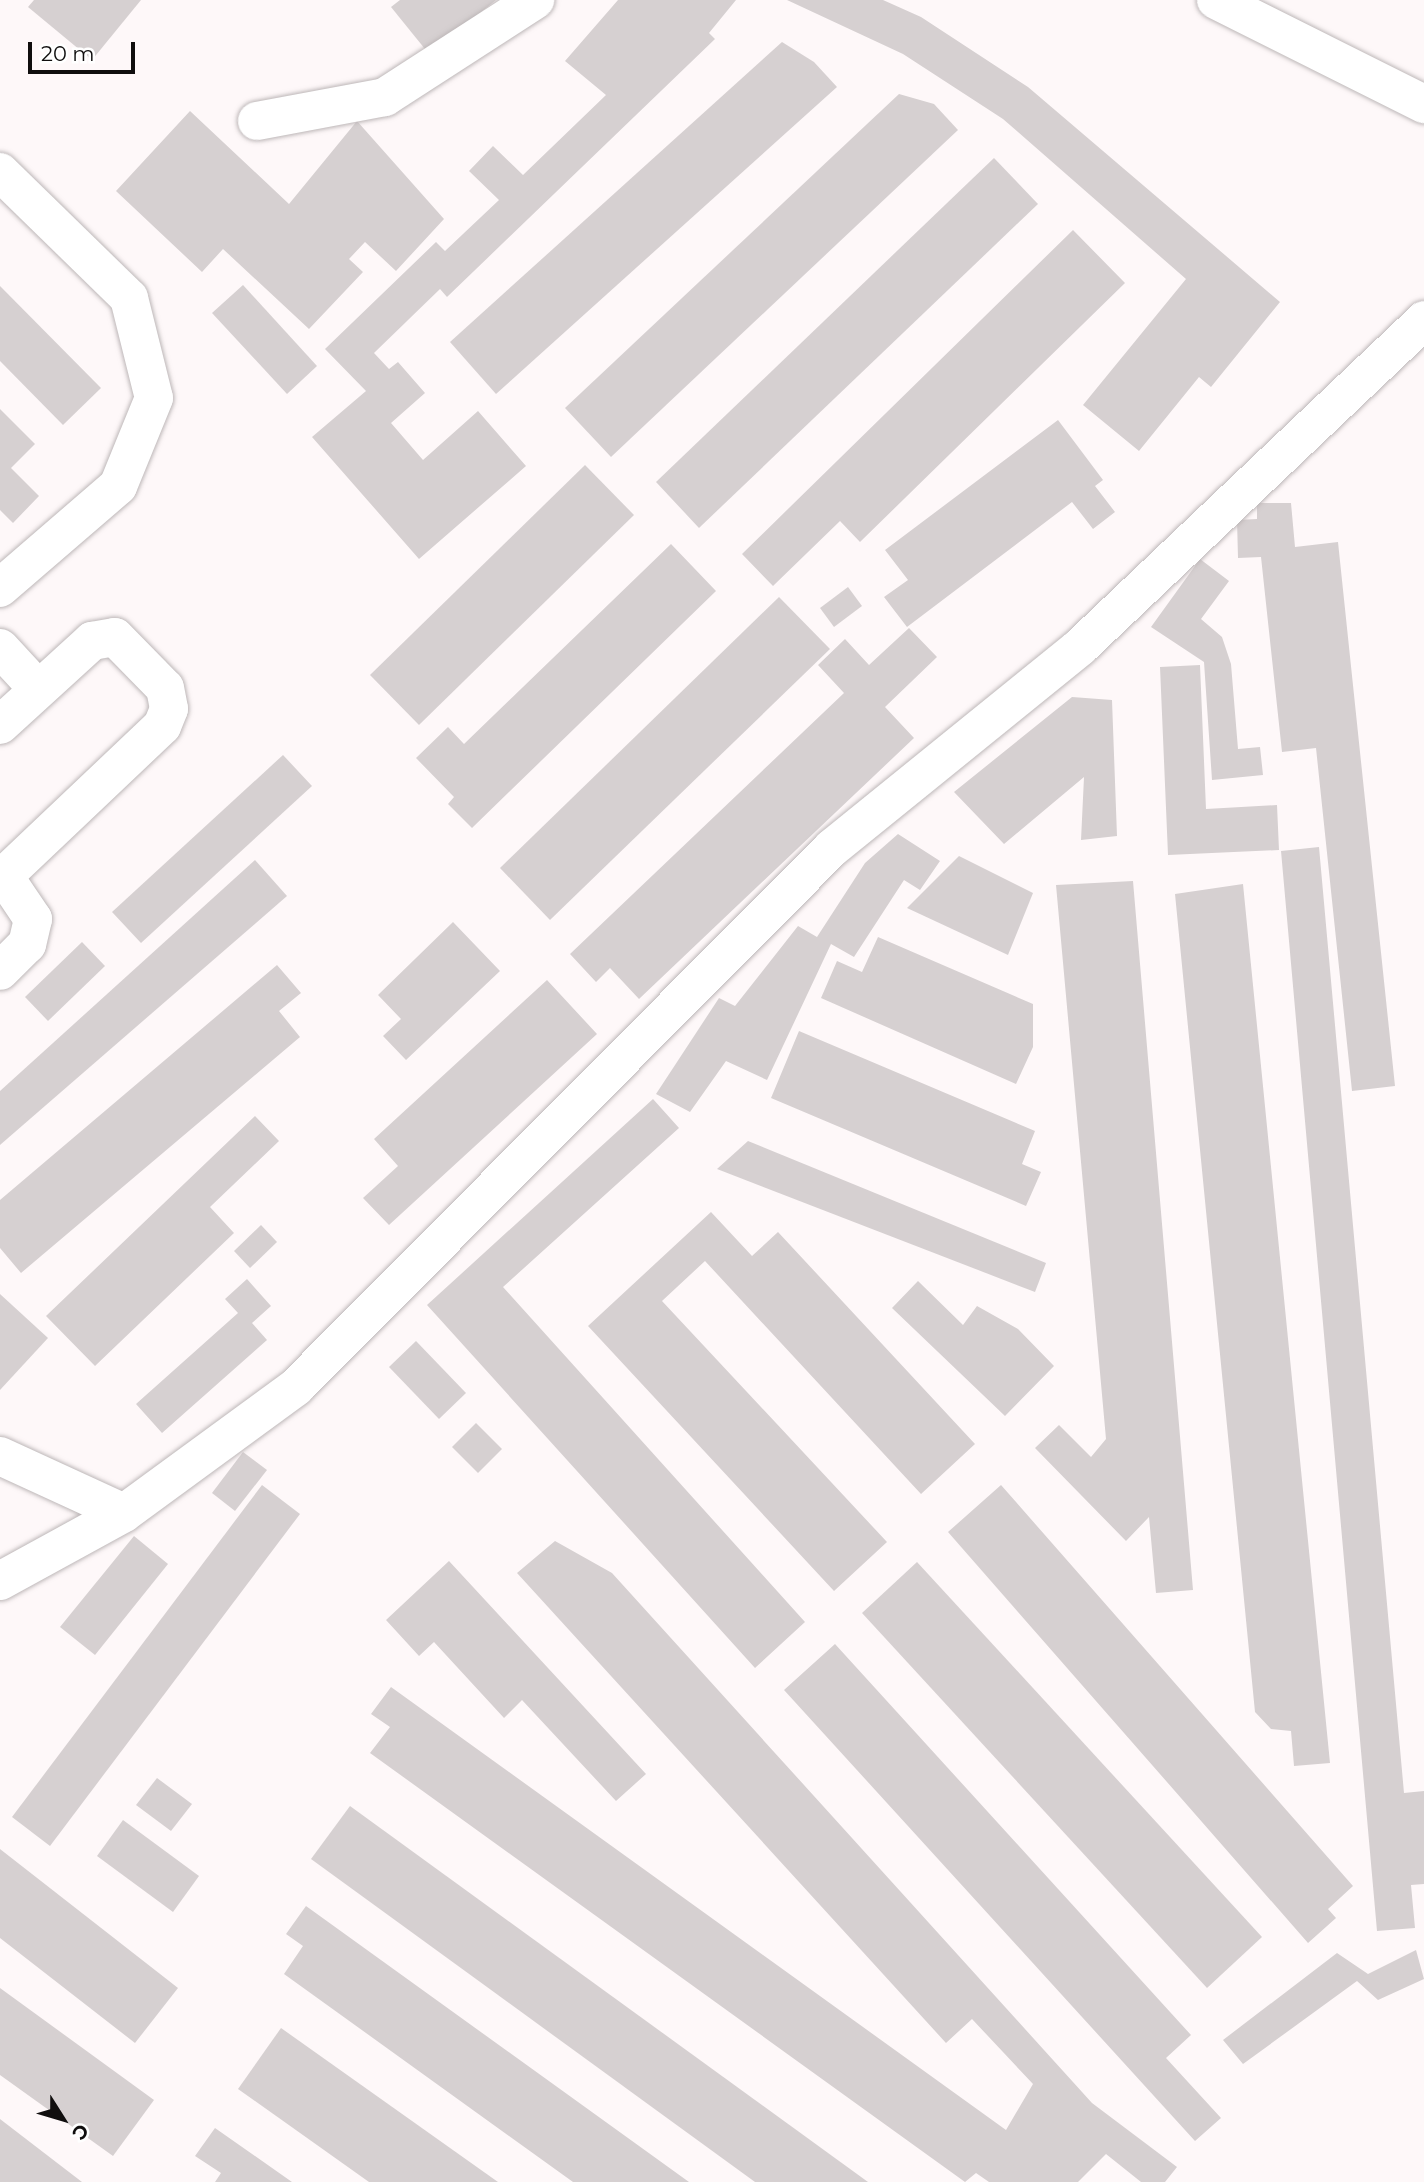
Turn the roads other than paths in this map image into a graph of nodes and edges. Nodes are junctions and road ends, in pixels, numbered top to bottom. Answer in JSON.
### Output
{"nodes":[{"id":1,"x":535,"y":0,"type":"edge"},
{"id":2,"x":1216,"y":0,"type":"edge"},
{"id":3,"x":1424,"y":104,"type":"edge"},
{"id":4,"x":257,"y":121,"type":"dead end"},
{"id":5,"x":0,"y":172,"type":"edge"},
{"id":6,"x":1424,"y":320,"type":"edge"},
{"id":7,"x":0,"y":587,"type":"edge"},
{"id":8,"x":0,"y":648,"type":"edge"},
{"id":9,"x":38,"y":689,"type":"junction"},
{"id":10,"x":0,"y":725,"type":"edge"},
{"id":11,"x":0,"y":971,"type":"edge"},
{"id":12,"x":0,"y":1456,"type":"edge"},
{"id":13,"x":124,"y":1513,"type":"junction"},
{"id":14,"x":0,"y":1581,"type":"edge"}],
"edges":[{"from":1,"to":4,"type":"main road"},
{"from":2,"to":3,"type":"main road"},
{"from":5,"to":7,"type":"main road"},
{"from":6,"to":13,"type":"main road"},
{"from":8,"to":9,"type":"main road"},
{"from":9,"to":10,"type":"main road"},
{"from":9,"to":11,"type":"main road"},
{"from":12,"to":13,"type":"main road"},
{"from":13,"to":14,"type":"main road"}]}
